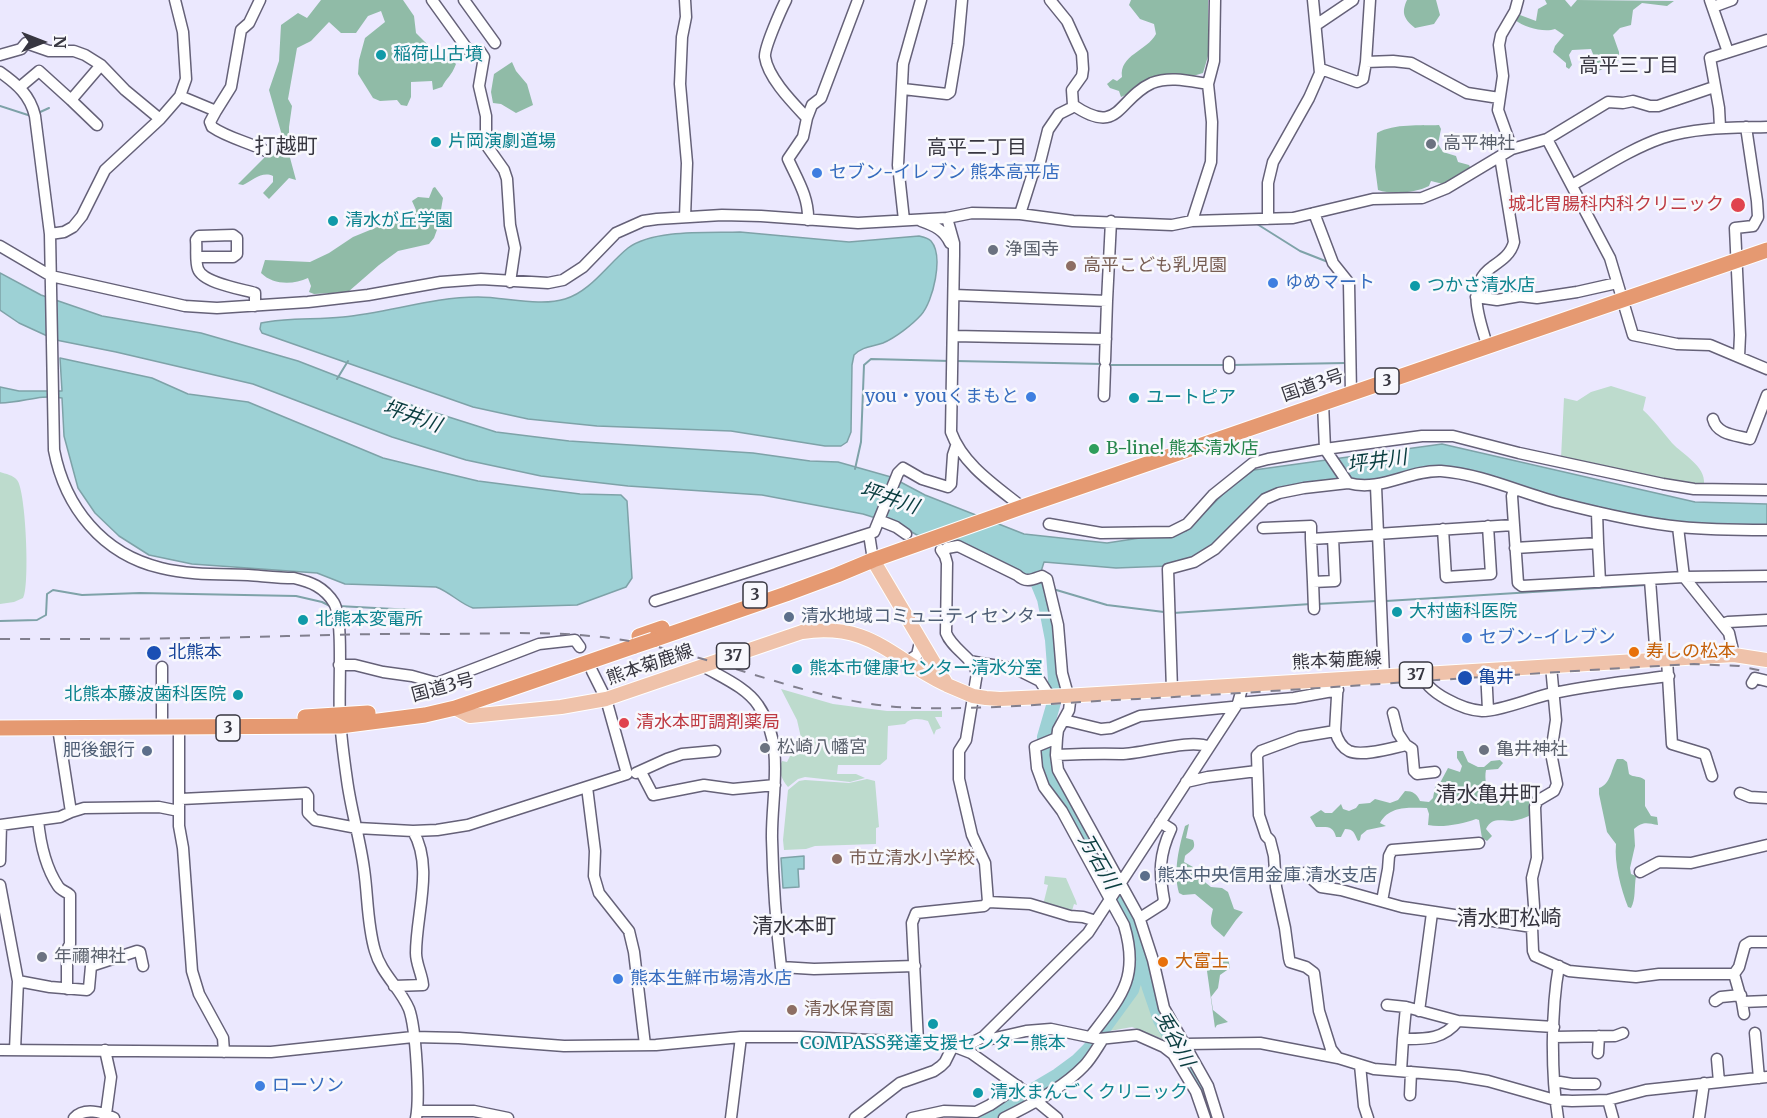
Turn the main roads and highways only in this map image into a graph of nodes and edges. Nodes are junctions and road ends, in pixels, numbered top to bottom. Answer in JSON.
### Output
{"nodes":[{"id":1,"x":1767,"y":250,"type":"edge"},
{"id":2,"x":873,"y":560,"type":"junction"},
{"id":3,"x":637,"y":641,"type":"junction"},
{"id":4,"x":1767,"y":660,"type":"edge"},
{"id":5,"x":947,"y":685,"type":"junction"},
{"id":6,"x":455,"y":708,"type":"junction"},
{"id":7,"x":0,"y":720,"type":"edge"},
{"id":8,"x":340,"y":721,"type":"junction"},
{"id":9,"x":162,"y":723,"type":"junction"},
{"id":10,"x":0,"y":728,"type":"edge"}],
"edges":[{"from":1,"to":2,"type":"highway","name":"国道3号","number":"3"},
{"from":2,"to":3,"type":"highway","name":"国道3号","number":"3"},
{"from":2,"to":5,"type":"main road"},
{"from":3,"to":6,"type":"highway","name":"国道3号","number":"3"},
{"from":3,"to":8,"type":"highway","name":"国道3号","number":"3"},
{"from":4,"to":5,"type":"main road","name":"熊本菊鹿線","number":"37"},
{"from":5,"to":6,"type":"main road","name":"熊本菊鹿線","number":"37"},
{"from":6,"to":8,"type":"highway","name":"国道3号","number":"3"},
{"from":7,"to":9,"type":"highway","name":"国道3号","number":"3"},
{"from":8,"to":9,"type":"highway","name":"国道3号","number":"3"},
{"from":8,"to":9,"type":"highway","name":"国道3号","number":"3"},
{"from":9,"to":10,"type":"highway","name":"国道3号","number":"3"}]}
